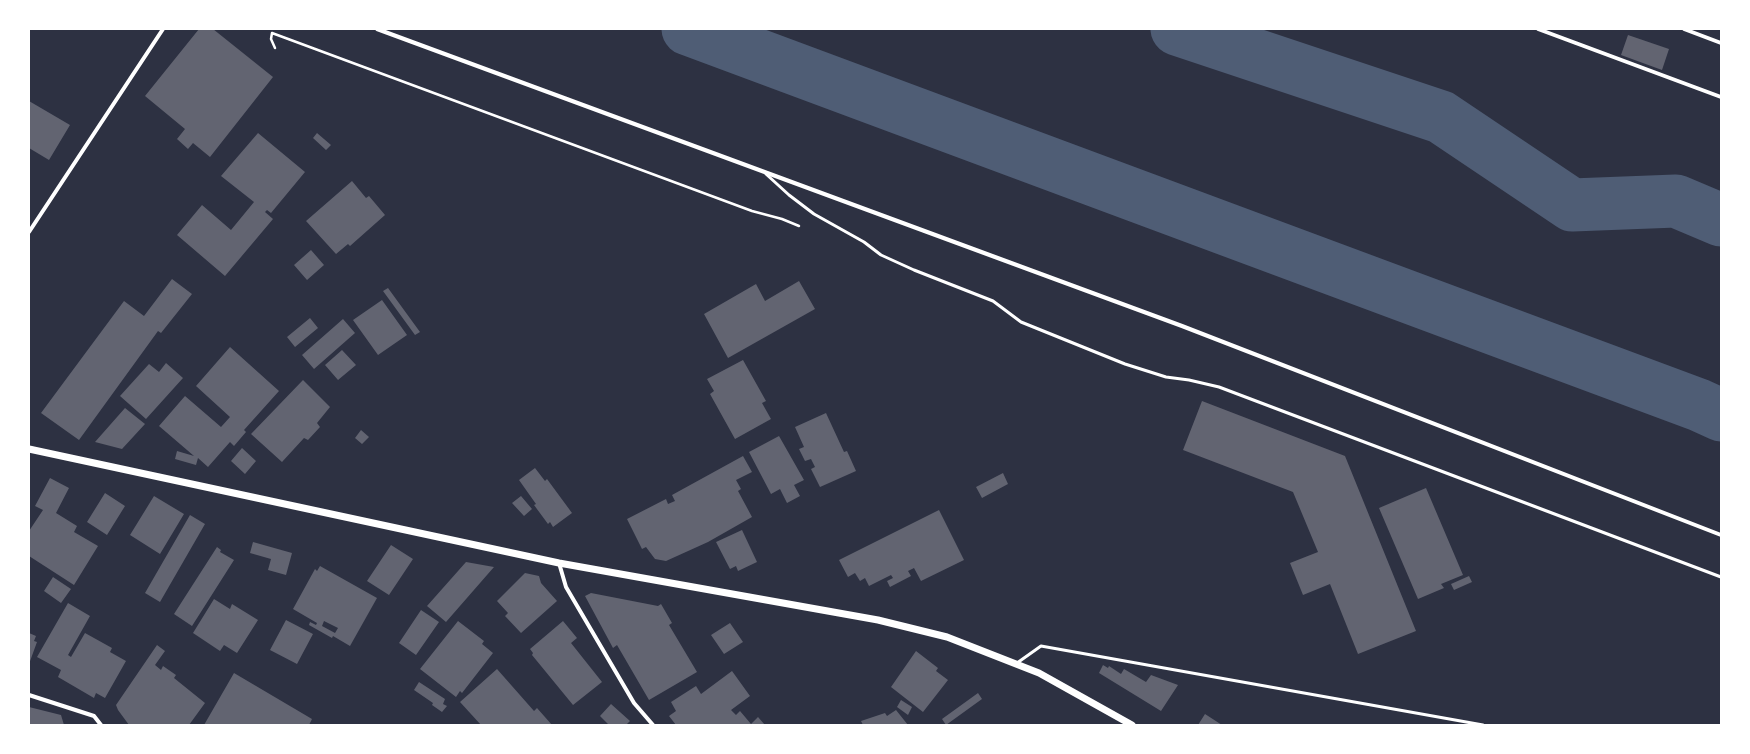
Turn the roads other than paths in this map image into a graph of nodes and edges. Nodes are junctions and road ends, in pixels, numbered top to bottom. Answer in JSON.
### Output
{"nodes":[{"id":1,"x":162,"y":29,"type":"edge"},
{"id":2,"x":378,"y":29,"type":"edge"},
{"id":3,"x":1538,"y":29,"type":"edge"},
{"id":4,"x":1684,"y":29,"type":"edge"},
{"id":5,"x":1721,"y":43,"type":"edge"},
{"id":6,"x":1721,"y":97,"type":"edge"},
{"id":7,"x":764,"y":171,"type":"junction"},
{"id":8,"x":29,"y":232,"type":"edge"},
{"id":9,"x":29,"y":449,"type":"edge"},
{"id":10,"x":1721,"y":535,"type":"edge"},
{"id":11,"x":559,"y":562,"type":"junction"},
{"id":12,"x":1721,"y":577,"type":"edge"},
{"id":13,"x":1016,"y":664,"type":"junction"},
{"id":14,"x":29,"y":695,"type":"edge"},
{"id":15,"x":101,"y":725,"type":"edge"},
{"id":16,"x":653,"y":725,"type":"edge"},
{"id":17,"x":1132,"y":725,"type":"edge"},
{"id":18,"x":1483,"y":725,"type":"edge"}],
"edges":[{"from":1,"to":8,"type":"street"},
{"from":2,"to":7,"type":"street"},
{"from":3,"to":6,"type":"street"},
{"from":4,"to":5,"type":"street"},
{"from":7,"to":10,"type":"street"},
{"from":7,"to":12,"type":"lane"},
{"from":9,"to":11,"type":"street"},
{"from":11,"to":13,"type":"street"},
{"from":11,"to":16,"type":"street"},
{"from":13,"to":17,"type":"street"},
{"from":13,"to":18,"type":"lane"},
{"from":14,"to":15,"type":"street"}]}
